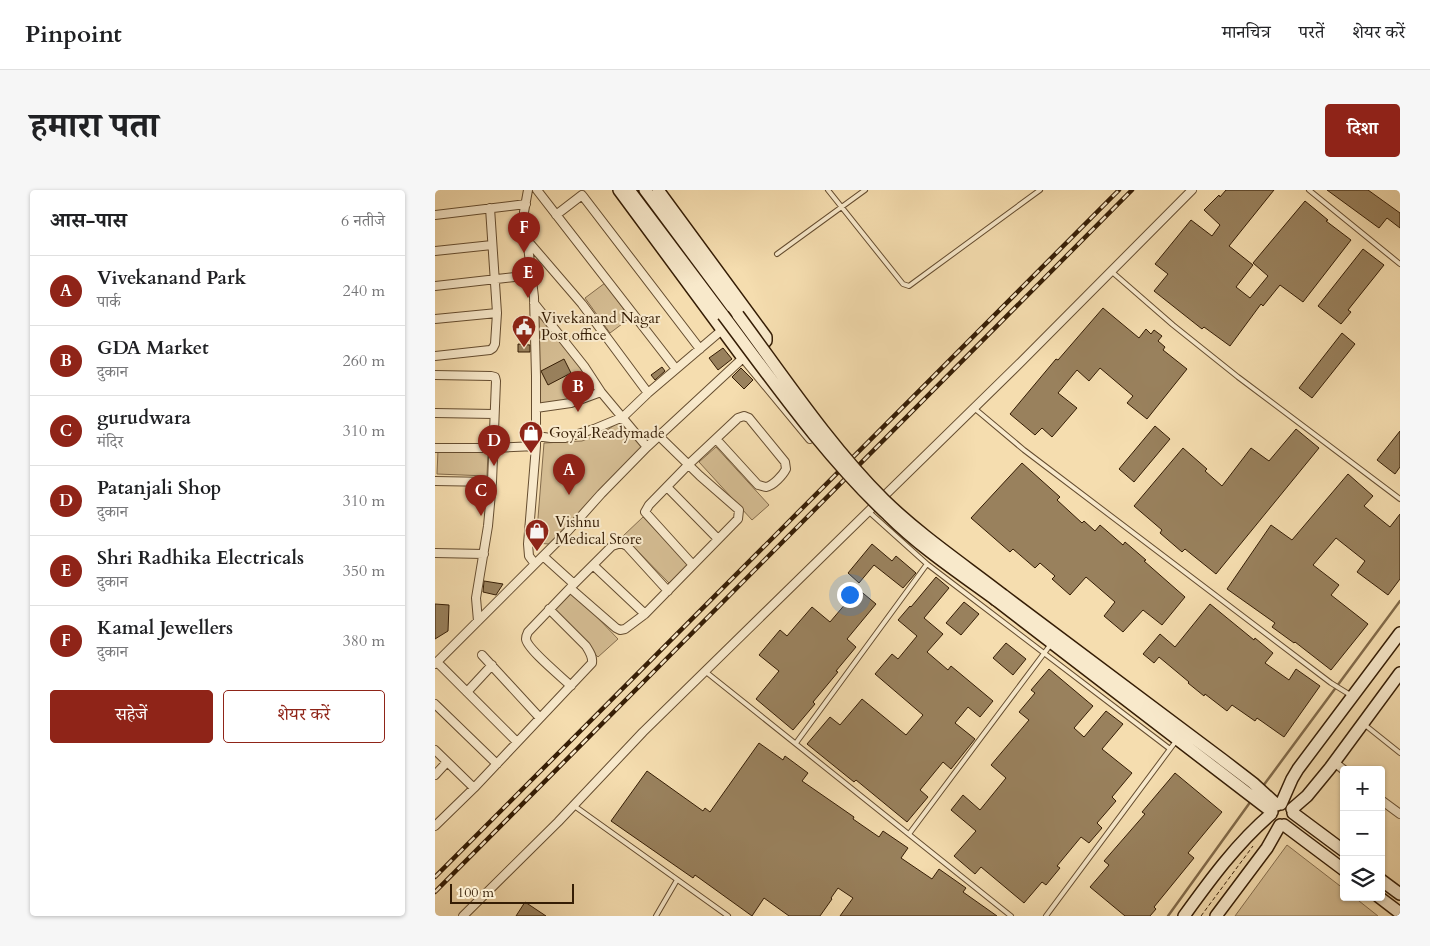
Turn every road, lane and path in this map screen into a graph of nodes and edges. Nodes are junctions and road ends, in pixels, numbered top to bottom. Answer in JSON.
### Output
{"nodes":[{"id":1,"x":528,"y":190,"type":"edge"},
{"id":2,"x":537,"y":190,"type":"edge"},
{"id":3,"x":619,"y":190,"type":"edge"},
{"id":4,"x":629,"y":190,"type":"edge"},
{"id":5,"x":645,"y":190,"type":"edge"},
{"id":6,"x":658,"y":190,"type":"edge"},
{"id":7,"x":828,"y":190,"type":"edge"},
{"id":8,"x":865,"y":190,"type":"edge"},
{"id":9,"x":1040,"y":190,"type":"edge"},
{"id":10,"x":1192,"y":190,"type":"edge"},
{"id":11,"x":1309,"y":190,"type":"edge"},
{"id":12,"x":526,"y":204,"type":"junction"},
{"id":13,"x":490,"y":208,"type":"junction"},
{"id":14,"x":842,"y":208,"type":"junction"},
{"id":15,"x":435,"y":215,"type":"edge"},
{"id":16,"x":556,"y":215,"type":"junction"},
{"id":17,"x":527,"y":240,"type":"junction"},
{"id":18,"x":492,"y":245,"type":"junction"},
{"id":19,"x":435,"y":251,"type":"edge"},
{"id":20,"x":777,"y":254,"type":"dead end"},
{"id":21,"x":1400,"y":264,"type":"edge"},
{"id":22,"x":1111,"y":271,"type":"junction"},
{"id":23,"x":532,"y":275,"type":"junction"},
{"id":24,"x":495,"y":279,"type":"junction"},
{"id":25,"x":435,"y":286,"type":"edge"},
{"id":26,"x":534,"y":303,"type":"junction"},
{"id":27,"x":497,"y":313,"type":"junction"},
{"id":28,"x":435,"y":319,"type":"edge"},
{"id":29,"x":721,"y":330,"type":"junction"},
{"id":30,"x":699,"y":349,"type":"junction"},
{"id":31,"x":435,"y":356,"type":"edge"},
{"id":32,"x":743,"y":358,"type":"junction"},
{"id":33,"x":676,"y":369,"type":"junction"},
{"id":34,"x":435,"y":375,"type":"edge"},
{"id":35,"x":601,"y":392,"type":"junction"},
{"id":36,"x":648,"y":393,"type":"junction"},
{"id":37,"x":536,"y":408,"type":"junction"},
{"id":38,"x":974,"y":408,"type":"junction"},
{"id":39,"x":435,"y":413,"type":"edge"},
{"id":40,"x":494,"y":414,"type":"junction"},
{"id":41,"x":623,"y":417,"type":"junction"},
{"id":42,"x":536,"y":436,"type":"junction"},
{"id":43,"x":659,"y":436,"type":"junction"},
{"id":44,"x":716,"y":438,"type":"junction"},
{"id":45,"x":810,"y":439,"type":"dead end"},
{"id":46,"x":535,"y":446,"type":"junction"},
{"id":47,"x":647,"y":447,"type":"junction"},
{"id":48,"x":435,"y":448,"type":"edge"},
{"id":49,"x":493,"y":448,"type":"junction"},
{"id":50,"x":688,"y":465,"type":"junction"},
{"id":51,"x":435,"y":481,"type":"edge"},
{"id":52,"x":492,"y":482,"type":"junction"},
{"id":53,"x":667,"y":487,"type":"junction"},
{"id":54,"x":1400,"y":499,"type":"edge"},
{"id":55,"x":868,"y":511,"type":"junction"},
{"id":56,"x":718,"y":539,"type":"junction"},
{"id":57,"x":435,"y":553,"type":"edge"},
{"id":58,"x":484,"y":554,"type":"junction"},
{"id":59,"x":543,"y":556,"type":"junction"},
{"id":60,"x":535,"y":564,"type":"junction"},
{"id":61,"x":693,"y":564,"type":"junction"},
{"id":62,"x":927,"y":564,"type":"junction"},
{"id":63,"x":593,"y":565,"type":"junction"},
{"id":64,"x":572,"y":586,"type":"junction"},
{"id":65,"x":668,"y":591,"type":"junction"},
{"id":66,"x":999,"y":597,"type":"junction"},
{"id":67,"x":549,"y":609,"type":"junction"},
{"id":68,"x":645,"y":614,"type":"junction"},
{"id":69,"x":478,"y":621,"type":"junction"},
{"id":70,"x":1400,"y":633,"type":"edge"},
{"id":71,"x":1052,"y":643,"type":"junction"},
{"id":72,"x":1045,"y":652,"type":"junction"},
{"id":73,"x":482,"y":655,"type":"dead end"},
{"id":74,"x":436,"y":663,"type":"edge"},
{"id":75,"x":492,"y":665,"type":"junction"},
{"id":76,"x":704,"y":670,"type":"junction"},
{"id":77,"x":1400,"y":673,"type":"edge"},
{"id":78,"x":571,"y":686,"type":"junction"},
{"id":79,"x":467,"y":692,"type":"junction"},
{"id":80,"x":1353,"y":697,"type":"junction"},
{"id":81,"x":435,"y":704,"type":"edge"},
{"id":82,"x":540,"y":718,"type":"junction"},
{"id":83,"x":1363,"y":723,"type":"junction"},
{"id":84,"x":1178,"y":739,"type":"junction"},
{"id":85,"x":517,"y":742,"type":"junction"},
{"id":86,"x":796,"y":744,"type":"junction"},
{"id":87,"x":1171,"y":749,"type":"junction"},
{"id":88,"x":435,"y":750,"type":"edge"},
{"id":89,"x":1400,"y":753,"type":"edge"},
{"id":90,"x":447,"y":762,"type":"junction"},
{"id":91,"x":1334,"y":762,"type":"junction"},
{"id":92,"x":497,"y":764,"type":"junction"},
{"id":93,"x":1340,"y":767,"type":"edge"},
{"id":94,"x":435,"y":775,"type":"edge"},
{"id":95,"x":474,"y":788,"type":"junction"},
{"id":96,"x":1385,"y":803,"type":"edge"},
{"id":97,"x":573,"y":805,"type":"junction"},
{"id":98,"x":1281,"y":810,"type":"junction"},
{"id":99,"x":1400,"y":814,"type":"edge"},
{"id":100,"x":1282,"y":825,"type":"junction"},
{"id":101,"x":435,"y":826,"type":"edge"},
{"id":102,"x":909,"y":834,"type":"junction"},
{"id":103,"x":1256,"y":842,"type":"dead end"},
{"id":104,"x":1340,"y":848,"type":"edge"},
{"id":105,"x":1340,"y":867,"type":"edge"},
{"id":106,"x":677,"y":880,"type":"junction"},
{"id":107,"x":1385,"y":883,"type":"edge"},
{"id":108,"x":1400,"y":894,"type":"edge"},
{"id":109,"x":1384,"y":901,"type":"edge"},
{"id":110,"x":1400,"y":913,"type":"edge"},
{"id":111,"x":463,"y":916,"type":"edge"},
{"id":112,"x":656,"y":916,"type":"edge"},
{"id":113,"x":728,"y":916,"type":"edge"},
{"id":114,"x":1011,"y":916,"type":"edge"},
{"id":115,"x":1046,"y":916,"type":"edge"},
{"id":116,"x":1184,"y":916,"type":"edge"},
{"id":117,"x":1201,"y":916,"type":"edge"},
{"id":118,"x":1216,"y":916,"type":"edge"}],
"edges":[{"from":1,"to":12,"type":"street"},
{"from":2,"to":16,"type":"street"},
{"from":3,"to":29,"type":"main road"},
{"from":4,"to":66,"type":"main road","bridge":true},
{"from":5,"to":66,"type":"main road","bridge":true},
{"from":6,"to":32,"type":"main road"},
{"from":7,"to":14,"type":"lane"},
{"from":8,"to":14,"type":"lane"},
{"from":9,"to":14,"type":"lane"},
{"from":10,"to":22,"type":"street"},
{"from":11,"to":21,"type":"lane"},
{"from":12,"to":13,"type":"street"},
{"from":12,"to":17,"type":"street"},
{"from":13,"to":15,"type":"street"},
{"from":13,"to":18,"type":"street"},
{"from":14,"to":20,"type":"lane"},
{"from":16,"to":30,"type":"street"},
{"from":16,"to":33,"type":"street"},
{"from":17,"to":23,"type":"street"},
{"from":17,"to":36,"type":"street"},
{"from":18,"to":19,"type":"street"},
{"from":18,"to":24,"type":"street"},
{"from":22,"to":38,"type":"street"},
{"from":22,"to":54,"type":"lane"},
{"from":23,"to":24,"type":"street"},
{"from":23,"to":26,"type":"street"},
{"from":24,"to":25,"type":"street"},
{"from":24,"to":27,"type":"street"},
{"from":26,"to":35,"type":"street"},
{"from":26,"to":37,"type":"street"},
{"from":27,"to":28,"type":"street"},
{"from":27,"to":31,"type":"street"},
{"from":29,"to":30,"type":"street"},
{"from":29,"to":32,"type":"main road"},
{"from":30,"to":33,"type":"street"},
{"from":32,"to":43,"type":"street"},
{"from":32,"to":45,"type":"street"},
{"from":33,"to":36,"type":"street"},
{"from":34,"to":40,"type":"street"},
{"from":35,"to":37,"type":"street"},
{"from":35,"to":41,"type":"street"},
{"from":36,"to":41,"type":"street"},
{"from":37,"to":42,"type":"street"},
{"from":38,"to":55,"type":"street"},
{"from":38,"to":80,"type":"lane"},
{"from":39,"to":40,"type":"street"},
{"from":40,"to":49,"type":"street"},
{"from":41,"to":42,"type":"street"},
{"from":41,"to":47,"type":"street"},
{"from":42,"to":46,"type":"street"},
{"from":43,"to":47,"type":"street"},
{"from":43,"to":50,"type":"street"},
{"from":44,"to":44,"type":"street"},
{"from":44,"to":50,"type":"street"},
{"from":46,"to":49,"type":"street"},
{"from":46,"to":60,"type":"street"},
{"from":47,"to":59,"type":"street"},
{"from":48,"to":49,"type":"street"},
{"from":49,"to":52,"type":"street"},
{"from":50,"to":53,"type":"street"},
{"from":50,"to":56,"type":"street"},
{"from":51,"to":52,"type":"street"},
{"from":52,"to":58,"type":"street"},
{"from":53,"to":56,"type":"street"},
{"from":53,"to":61,"type":"street"},
{"from":55,"to":62,"type":"lane"},
{"from":55,"to":76,"type":"street"},
{"from":56,"to":61,"type":"street"},
{"from":57,"to":58,"type":"street"},
{"from":58,"to":69,"type":"street"},
{"from":59,"to":60,"type":"street"},
{"from":59,"to":64,"type":"street"},
{"from":60,"to":69,"type":"street"},
{"from":61,"to":65,"type":"street"},
{"from":62,"to":72,"type":"lane"},
{"from":62,"to":86,"type":"lane"},
{"from":63,"to":64,"type":"street"},
{"from":63,"to":65,"type":"street"},
{"from":63,"to":68,"type":"street"},
{"from":64,"to":67,"type":"street"},
{"from":64,"to":68,"type":"street"},
{"from":65,"to":68,"type":"street"},
{"from":66,"to":71,"type":"main road"},
{"from":66,"to":98,"type":"main road"},
{"from":67,"to":78,"type":"street"},
{"from":67,"to":78,"type":"street"},
{"from":69,"to":74,"type":"street"},
{"from":70,"to":80,"type":"main road"},
{"from":71,"to":72,"type":"lane"},
{"from":71,"to":84,"type":"main road"},
{"from":72,"to":87,"type":"lane"},
{"from":72,"to":102,"type":"lane"},
{"from":73,"to":75,"type":"street"},
{"from":74,"to":79,"type":"street"},
{"from":75,"to":79,"type":"street"},
{"from":75,"to":82,"type":"street"},
{"from":76,"to":86,"type":"lane"},
{"from":76,"to":97,"type":"street"},
{"from":77,"to":83,"type":"main road"},
{"from":78,"to":82,"type":"street"},
{"from":79,"to":85,"type":"street"},
{"from":80,"to":98,"type":"main road"},
{"from":81,"to":92,"type":"street"},
{"from":82,"to":85,"type":"street"},
{"from":83,"to":89,"type":"lane"},
{"from":83,"to":91,"type":"main road"},
{"from":84,"to":87,"type":"lane"},
{"from":84,"to":98,"type":"main road"},
{"from":85,"to":92,"type":"street"},
{"from":86,"to":102,"type":"lane"},
{"from":87,"to":115,"type":"lane"},
{"from":88,"to":90,"type":"street"},
{"from":90,"to":94,"type":"street"},
{"from":90,"to":95,"type":"street"},
{"from":91,"to":93,"type":"street"},
{"from":91,"to":98,"type":"main road"},
{"from":92,"to":95,"type":"street"},
{"from":95,"to":101,"type":"street"},
{"from":96,"to":99,"type":"street"},
{"from":97,"to":106,"type":"lane"},
{"from":97,"to":111,"type":"street"},
{"from":98,"to":100,"type":"main road"},
{"from":98,"to":100,"type":"main road"},
{"from":98,"to":104,"type":"main road"},
{"from":98,"to":116,"type":"main road"},
{"from":100,"to":105,"type":"main road"},
{"from":100,"to":118,"type":"main road"},
{"from":102,"to":114,"type":"lane"},
{"from":103,"to":117,"type":"path"},
{"from":106,"to":112,"type":"lane"},
{"from":106,"to":113,"type":"lane"},
{"from":107,"to":108,"type":"main road"},
{"from":109,"to":110,"type":"main road"}]}
